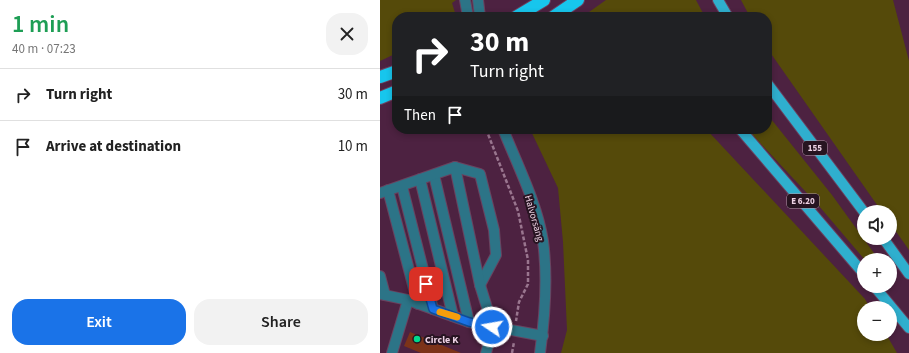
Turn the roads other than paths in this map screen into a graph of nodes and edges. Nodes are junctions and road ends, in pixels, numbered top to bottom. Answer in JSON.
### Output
{"nodes":[{"id":1,"x":465,"y":0,"type":"edge"},
{"id":2,"x":478,"y":0,"type":"edge"},
{"id":3,"x":544,"y":0,"type":"edge"},
{"id":4,"x":578,"y":0,"type":"edge"},
{"id":5,"x":718,"y":0,"type":"edge"},
{"id":6,"x":467,"y":12,"type":"edge"},
{"id":7,"x":479,"y":12,"type":"edge"},
{"id":8,"x":524,"y":12,"type":"edge"},
{"id":9,"x":560,"y":12,"type":"edge"},
{"id":10,"x":725,"y":12,"type":"edge"},
{"id":11,"x":392,"y":73,"type":"edge"},
{"id":12,"x":380,"y":77,"type":"edge"},
{"id":13,"x":772,"y":90,"type":"edge"},
{"id":14,"x":392,"y":93,"type":"edge"},
{"id":15,"x":380,"y":98,"type":"edge"},
{"id":16,"x":505,"y":134,"type":"edge"},
{"id":17,"x":744,"y":134,"type":"edge"},
{"id":18,"x":455,"y":167,"type":"junction"},
{"id":19,"x":434,"y":175,"type":"junction"},
{"id":20,"x":420,"y":179,"type":"junction"},
{"id":21,"x":402,"y":186,"type":"junction"},
{"id":22,"x":384,"y":192,"type":"edge"},
{"id":23,"x":859,"y":205,"type":"edge"},
{"id":24,"x":888,"y":245,"type":"edge"},
{"id":25,"x":857,"y":266,"type":"edge"},
{"id":26,"x":909,"y":274,"type":"edge"},
{"id":27,"x":380,"y":276,"type":"edge"},
{"id":28,"x":480,"y":286,"type":"junction"},
{"id":29,"x":880,"y":293,"type":"edge"},
{"id":30,"x":382,"y":294,"type":"edge"},
{"id":31,"x":413,"y":302,"type":"junction"},
{"id":32,"x":433,"y":309,"type":"junction"},
{"id":33,"x":454,"y":316,"type":"junction"},
{"id":34,"x":469,"y":322,"type":"junction"},
{"id":35,"x":492,"y":327,"type":"junction"},
{"id":36,"x":909,"y":328,"type":"edge"},
{"id":37,"x":542,"y":336,"type":"junction"},
{"id":38,"x":392,"y":353,"type":"edge"},
{"id":39,"x":486,"y":353,"type":"edge"},
{"id":40,"x":540,"y":353,"type":"edge"}],
"edges":[{"from":1,"to":6,"type":"street"},
{"from":2,"to":7,"type":"street"},
{"from":3,"to":8,"type":"highway"},
{"from":4,"to":9,"type":"highway"},
{"from":5,"to":10,"type":"main road"},
{"from":11,"to":12,"type":"highway"},
{"from":13,"to":23,"type":"main road","number":"155"},
{"from":14,"to":15,"type":"highway"},
{"from":16,"to":37,"type":"street","name":"Halvorsäng"},
{"from":17,"to":25,"type":"main road","number":"E 6.20"},
{"from":18,"to":19,"type":"street"},
{"from":18,"to":28,"type":"street"},
{"from":18,"to":28,"type":"street"},
{"from":19,"to":20,"type":"street"},
{"from":19,"to":34,"type":"street"},
{"from":20,"to":21,"type":"street"},
{"from":20,"to":33,"type":"street"},
{"from":21,"to":22,"type":"street"},
{"from":21,"to":32,"type":"street"},
{"from":22,"to":31,"type":"street"},
{"from":24,"to":26,"type":"main road"},
{"from":27,"to":30,"type":"street"},
{"from":28,"to":35,"type":"street"},
{"from":29,"to":36,"type":"main road"},
{"from":30,"to":31,"type":"street"},
{"from":31,"to":32,"type":"street"},
{"from":31,"to":38,"type":"street"},
{"from":32,"to":33,"type":"street"},
{"from":33,"to":34,"type":"street"},
{"from":34,"to":35,"type":"street"},
{"from":35,"to":37,"type":"street"},
{"from":35,"to":39,"type":"street"},
{"from":37,"to":40,"type":"street","name":"Halvorsäng"}]}
